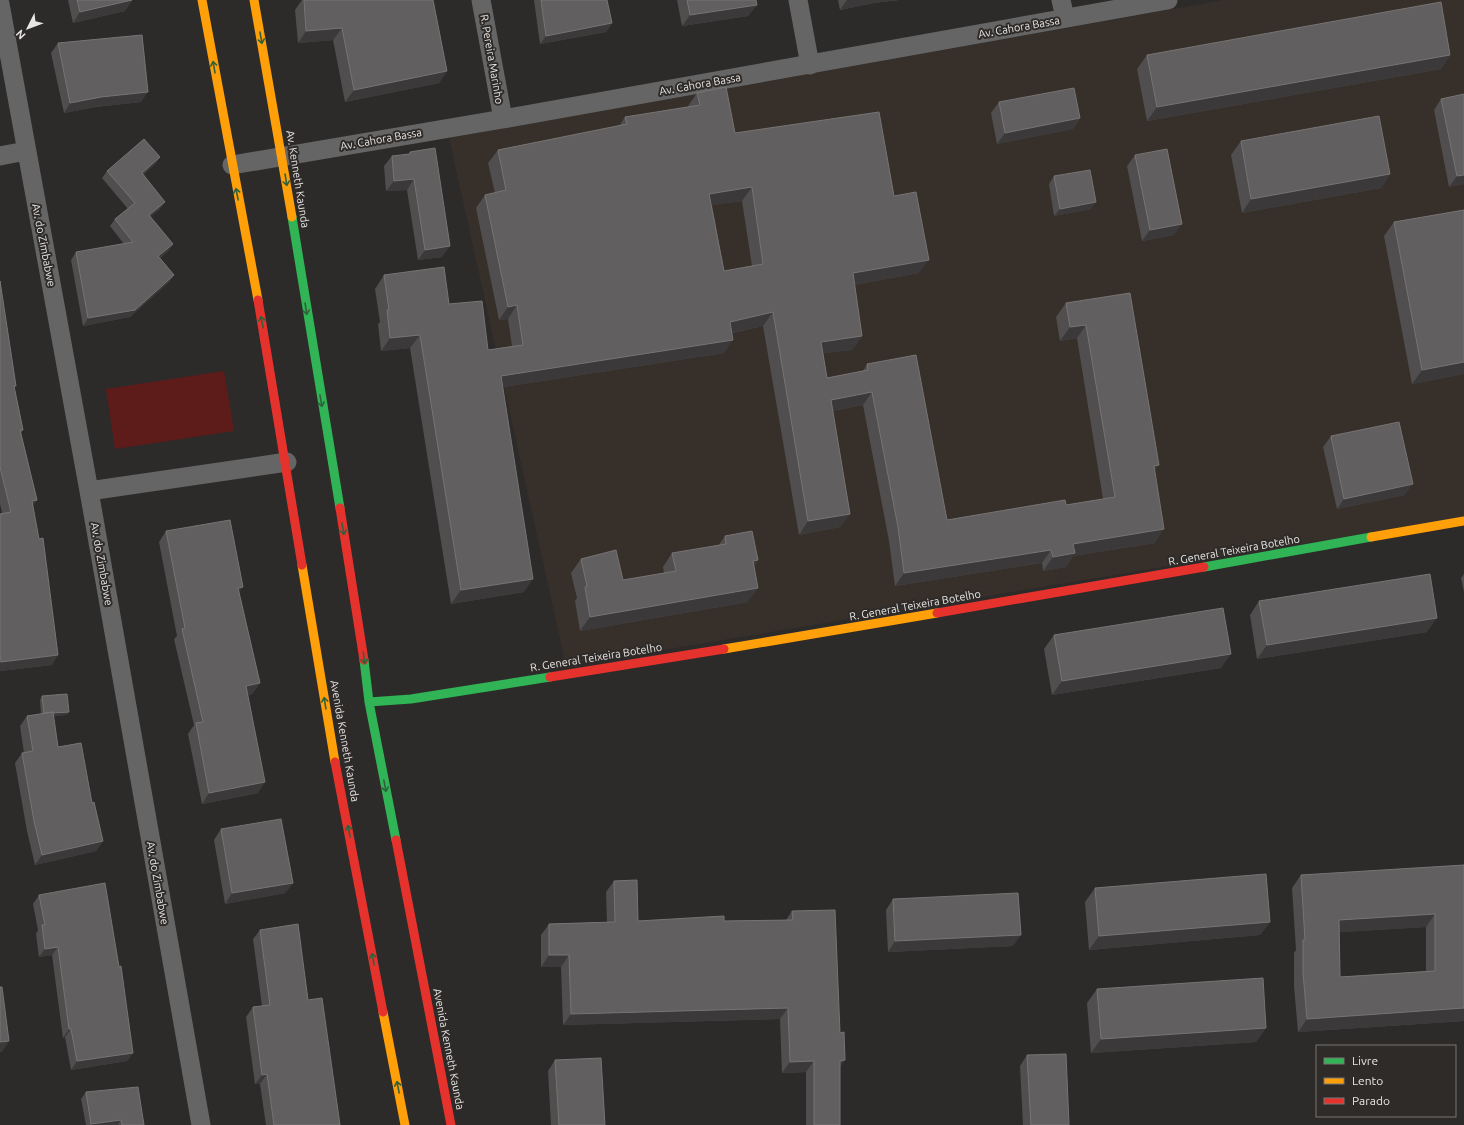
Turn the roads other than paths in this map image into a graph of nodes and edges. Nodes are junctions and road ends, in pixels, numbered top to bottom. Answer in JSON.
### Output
{"nodes":[{"id":1,"x":202,"y":0,"type":"edge"},
{"id":2,"x":254,"y":0,"type":"edge"},
{"id":3,"x":481,"y":0,"type":"edge"},
{"id":4,"x":798,"y":0,"type":"edge"},
{"id":5,"x":1061,"y":0,"type":"edge"},
{"id":6,"x":1168,"y":0,"type":"edge"},
{"id":7,"x":0,"y":4,"type":"edge"},
{"id":8,"x":1065,"y":18,"type":"junction"},
{"id":9,"x":810,"y":65,"type":"junction"},
{"id":10,"x":503,"y":119,"type":"junction"},
{"id":11,"x":26,"y":152,"type":"junction"},
{"id":12,"x":0,"y":156,"type":"edge"},
{"id":13,"x":283,"y":156,"type":"junction"},
{"id":14,"x":232,"y":165,"type":"junction"},
{"id":15,"x":315,"y":363,"type":"joint"},
{"id":16,"x":287,"y":462,"type":"junction"},
{"id":17,"x":89,"y":491,"type":"junction"},
{"id":18,"x":1464,"y":522,"type":"edge"},
{"id":19,"x":369,"y":702,"type":"junction"},
{"id":20,"x":201,"y":1125,"type":"edge"},
{"id":21,"x":405,"y":1125,"type":"edge"},
{"id":22,"x":451,"y":1125,"type":"edge"}],
"edges":[{"from":14,"to":1,"type":"main road","one_way":true},
{"from":2,"to":13,"type":"main road","name":"Av. Kenneth Kaunda","one_way":true},
{"from":3,"to":10,"type":"street","name":"R. Pereira Marinho"},
{"from":4,"to":9,"type":"street"},
{"from":5,"to":8,"type":"street"},
{"from":6,"to":8,"type":"street","name":"Av. Cahora Bassa"},
{"from":7,"to":11,"type":"street","name":"Av. do Zimbabwe"},
{"from":8,"to":9,"type":"street","name":"Av. Cahora Bassa"},
{"from":9,"to":10,"type":"street","name":"Av. Cahora Bassa"},
{"from":10,"to":13,"type":"street","name":"Av. Cahora Bassa"},
{"from":11,"to":12,"type":"street"},
{"from":11,"to":17,"type":"street","name":"Av. do Zimbabwe"},
{"from":13,"to":14,"type":"street","name":"Av. Cahora Bassa"},
{"from":13,"to":15,"type":"main road","name":"Av. Kenneth Kaunda","one_way":true},
{"from":16,"to":14,"type":"main road","name":"Avenida Kenneth Kaunda","one_way":true},
{"from":15,"to":19,"type":"main road","name":"Avenida Kenneth Kaunda","one_way":true},
{"from":16,"to":17,"type":"street"},
{"from":21,"to":16,"type":"main road","name":"Avenida Kenneth Kaunda","one_way":true},
{"from":17,"to":20,"type":"street","name":"Av. do Zimbabwe"},
{"from":18,"to":19,"type":"main road","name":"R. General Teixeira Botelho"},
{"from":19,"to":22,"type":"main road","name":"Avenida Kenneth Kaunda","one_way":true}]}
